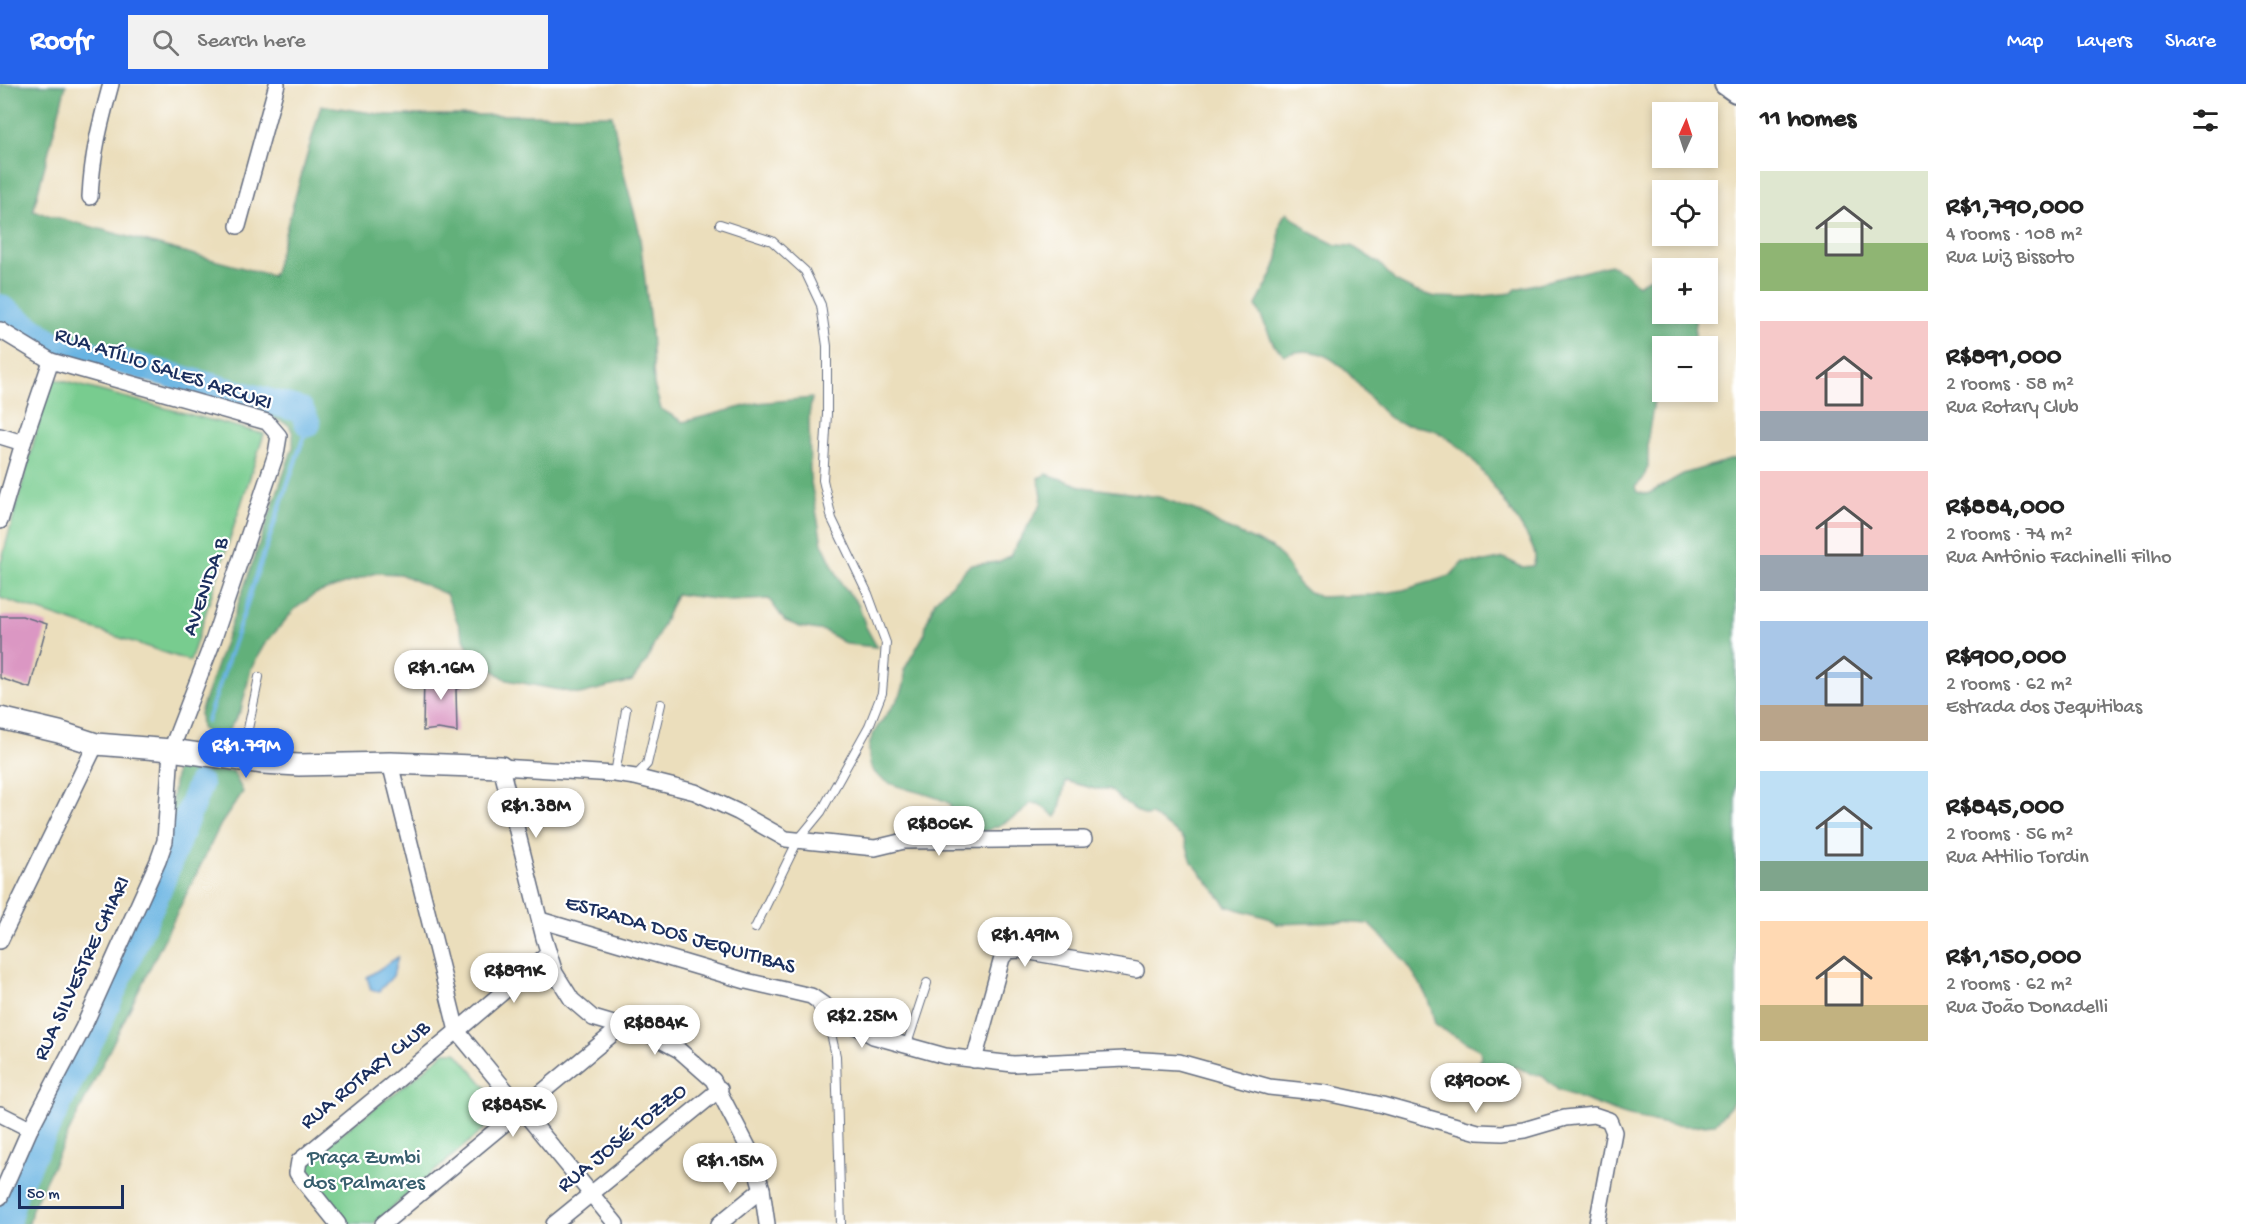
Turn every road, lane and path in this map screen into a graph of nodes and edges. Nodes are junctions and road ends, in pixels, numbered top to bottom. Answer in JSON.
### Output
{"nodes":[{"id":1,"x":111,"y":84,"type":"edge"},
{"id":2,"x":278,"y":84,"type":"edge"},
{"id":3,"x":1726,"y":84,"type":"edge"},
{"id":4,"x":1736,"y":91,"type":"edge"},
{"id":5,"x":90,"y":197,"type":"dead end"},
{"id":6,"x":720,"y":224,"type":"dead end"},
{"id":7,"x":238,"y":226,"type":"dead end"},
{"id":8,"x":0,"y":330,"type":"edge"},
{"id":9,"x":51,"y":361,"type":"junction"},
{"id":10,"x":0,"y":436,"type":"edge"},
{"id":11,"x":279,"y":436,"type":"joint"},
{"id":12,"x":23,"y":444,"type":"junction"},
{"id":13,"x":0,"y":521,"type":"edge"},
{"id":14,"x":259,"y":677,"type":"dead end"},
{"id":15,"x":661,"y":704,"type":"dead end"},
{"id":16,"x":626,"y":710,"type":"dead end"},
{"id":17,"x":0,"y":718,"type":"edge"},
{"id":18,"x":96,"y":744,"type":"junction"},
{"id":19,"x":171,"y":750,"type":"junction"},
{"id":20,"x":242,"y":759,"type":"junction"},
{"id":21,"x":390,"y":763,"type":"junction"},
{"id":22,"x":501,"y":767,"type":"junction"},
{"id":23,"x":615,"y":774,"type":"junction"},
{"id":24,"x":635,"y":777,"type":"junction"},
{"id":25,"x":1084,"y":839,"type":"dead end"},
{"id":26,"x":798,"y":840,"type":"junction"},
{"id":27,"x":540,"y":920,"type":"junction"},
{"id":28,"x":755,"y":928,"type":"dead end"},
{"id":29,"x":0,"y":941,"type":"edge"},
{"id":30,"x":549,"y":953,"type":"junction"},
{"id":31,"x":1136,"y":970,"type":"dead end"},
{"id":32,"x":927,"y":983,"type":"dead end"},
{"id":33,"x":811,"y":996,"type":"junction"},
{"id":34,"x":622,"y":1026,"type":"junction"},
{"id":35,"x":457,"y":1031,"type":"junction"},
{"id":36,"x":907,"y":1044,"type":"junction"},
{"id":37,"x":974,"y":1060,"type":"junction"},
{"id":38,"x":720,"y":1089,"type":"junction"},
{"id":39,"x":522,"y":1110,"type":"junction"},
{"id":40,"x":0,"y":1114,"type":"edge"},
{"id":41,"x":30,"y":1129,"type":"junction"},
{"id":42,"x":762,"y":1189,"type":"junction"},
{"id":43,"x":591,"y":1194,"type":"junction"},
{"id":44,"x":0,"y":1197,"type":"edge"},
{"id":45,"x":338,"y":1224,"type":"edge"},
{"id":46,"x":383,"y":1224,"type":"edge"},
{"id":47,"x":554,"y":1224,"type":"edge"},
{"id":48,"x":616,"y":1224,"type":"edge"},
{"id":49,"x":719,"y":1224,"type":"edge"},
{"id":50,"x":767,"y":1224,"type":"edge"},
{"id":51,"x":841,"y":1224,"type":"edge"},
{"id":52,"x":1597,"y":1224,"type":"edge"}],
"edges":[{"from":1,"to":5,"type":"street"},
{"from":2,"to":7,"type":"street"},
{"from":3,"to":4,"type":"main road"},
{"from":6,"to":26,"type":"lane"},
{"from":8,"to":9,"type":"street","name":"RUA ATÍLIO SALES ARCURI"},
{"from":9,"to":11,"type":"street","name":"RUA ATÍLIO SALES ARCURI"},
{"from":9,"to":12,"type":"street"},
{"from":10,"to":12,"type":"street"},
{"from":11,"to":19,"type":"street","name":"AVENIDA B"},
{"from":12,"to":13,"type":"street"},
{"from":14,"to":20,"type":"lane"},
{"from":15,"to":24,"type":"lane"},
{"from":16,"to":23,"type":"lane"},
{"from":17,"to":18,"type":"street"},
{"from":18,"to":19,"type":"street"},
{"from":18,"to":29,"type":"street"},
{"from":19,"to":20,"type":"street"},
{"from":19,"to":41,"type":"street","name":"RUA SILVESTRE CHIARI"},
{"from":20,"to":21,"type":"street"},
{"from":21,"to":22,"type":"street"},
{"from":21,"to":35,"type":"street"},
{"from":22,"to":23,"type":"street"},
{"from":22,"to":27,"type":"street"},
{"from":23,"to":24,"type":"street"},
{"from":24,"to":26,"type":"street"},
{"from":25,"to":26,"type":"street"},
{"from":26,"to":28,"type":"lane"},
{"from":27,"to":30,"type":"street"},
{"from":27,"to":33,"type":"street","name":"ESTRADA DOS JEQUITIBAS"},
{"from":30,"to":34,"type":"street"},
{"from":30,"to":35,"type":"street","name":"RUA ROTARY CLUB"},
{"from":31,"to":37,"type":"street"},
{"from":32,"to":36,"type":"lane"},
{"from":33,"to":36,"type":"street","name":"ESTRADA DOS JEQUITIBAS"},
{"from":33,"to":51,"type":"lane"},
{"from":34,"to":38,"type":"street"},
{"from":34,"to":39,"type":"street"},
{"from":35,"to":39,"type":"street"},
{"from":35,"to":45,"type":"street","name":"RUA ROTARY CLUB"},
{"from":36,"to":37,"type":"street","name":"ESTRADA DOS JEQUITIBAS"},
{"from":37,"to":52,"type":"street","name":"ESTRADA DOS JEQUITIBAS"},
{"from":38,"to":42,"type":"street"},
{"from":38,"to":43,"type":"street","name":"RUA JOSÉ TOZZO"},
{"from":39,"to":43,"type":"street"},
{"from":39,"to":46,"type":"street"},
{"from":40,"to":41,"type":"street"},
{"from":41,"to":44,"type":"street","name":"RUA SILVESTRE CHIARI"},
{"from":42,"to":49,"type":"street"},
{"from":42,"to":50,"type":"street"},
{"from":43,"to":47,"type":"street","name":"RUA JOSÉ TOZZO"},
{"from":43,"to":48,"type":"street"}]}
